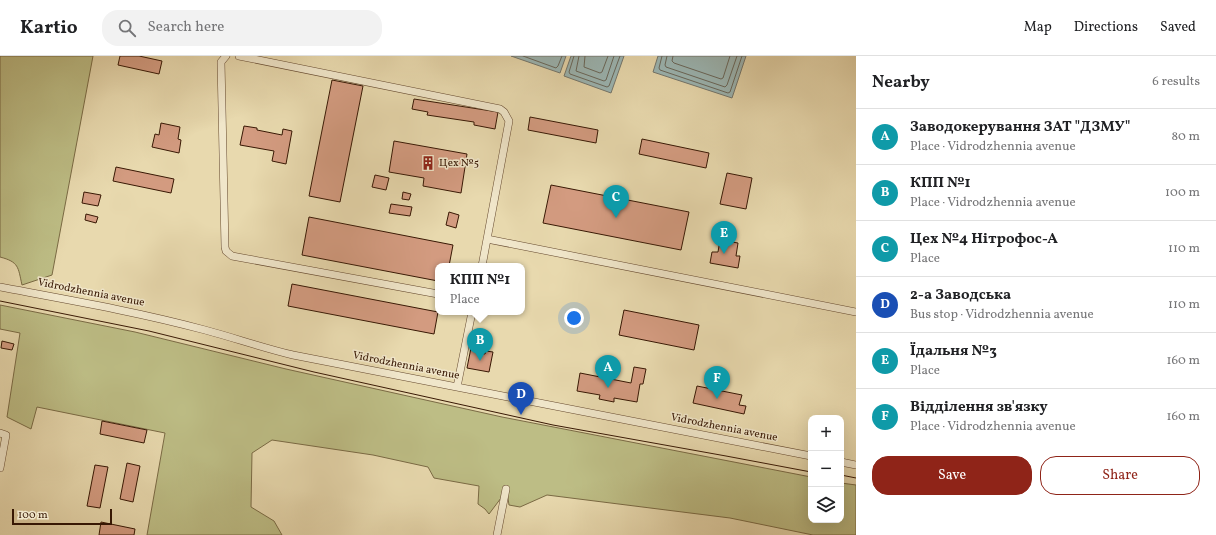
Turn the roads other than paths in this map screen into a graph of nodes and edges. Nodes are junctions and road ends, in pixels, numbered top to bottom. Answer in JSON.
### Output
{"nodes":[{"id":1,"x":226,"y":56,"type":"edge"},
{"id":2,"x":239,"y":56,"type":"edge"},
{"id":3,"x":487,"y":240,"type":"junction"},
{"id":4,"x":483,"y":263,"type":"edge"},
{"id":5,"x":0,"y":287,"type":"edge"},
{"id":6,"x":435,"y":293,"type":"edge"},
{"id":7,"x":856,"y":312,"type":"edge"},
{"id":8,"x":471,"y":315,"type":"edge"},
{"id":9,"x":457,"y":387,"type":"junction"},
{"id":10,"x":0,"y":433,"type":"edge"},
{"id":11,"x":808,"y":455,"type":"edge"},
{"id":12,"x":844,"y":463,"type":"edge"},
{"id":13,"x":856,"y":465,"type":"edge"},
{"id":14,"x":0,"y":468,"type":"edge"},
{"id":15,"x":506,"y":489,"type":"dead end"},
{"id":16,"x":497,"y":535,"type":"edge"}],
"edges":[{"from":1,"to":6,"type":"street"},
{"from":2,"to":3,"type":"street"},
{"from":3,"to":4,"type":"street"},
{"from":3,"to":7,"type":"street"},
{"from":5,"to":9,"type":"street","name":"Vidrodzhennia avenue"},
{"from":8,"to":9,"type":"street"},
{"from":9,"to":11,"type":"street","name":"Vidrodzhennia avenue"},
{"from":10,"to":14,"type":"street"},
{"from":12,"to":13,"type":"street"},
{"from":15,"to":16,"type":"street"}]}
